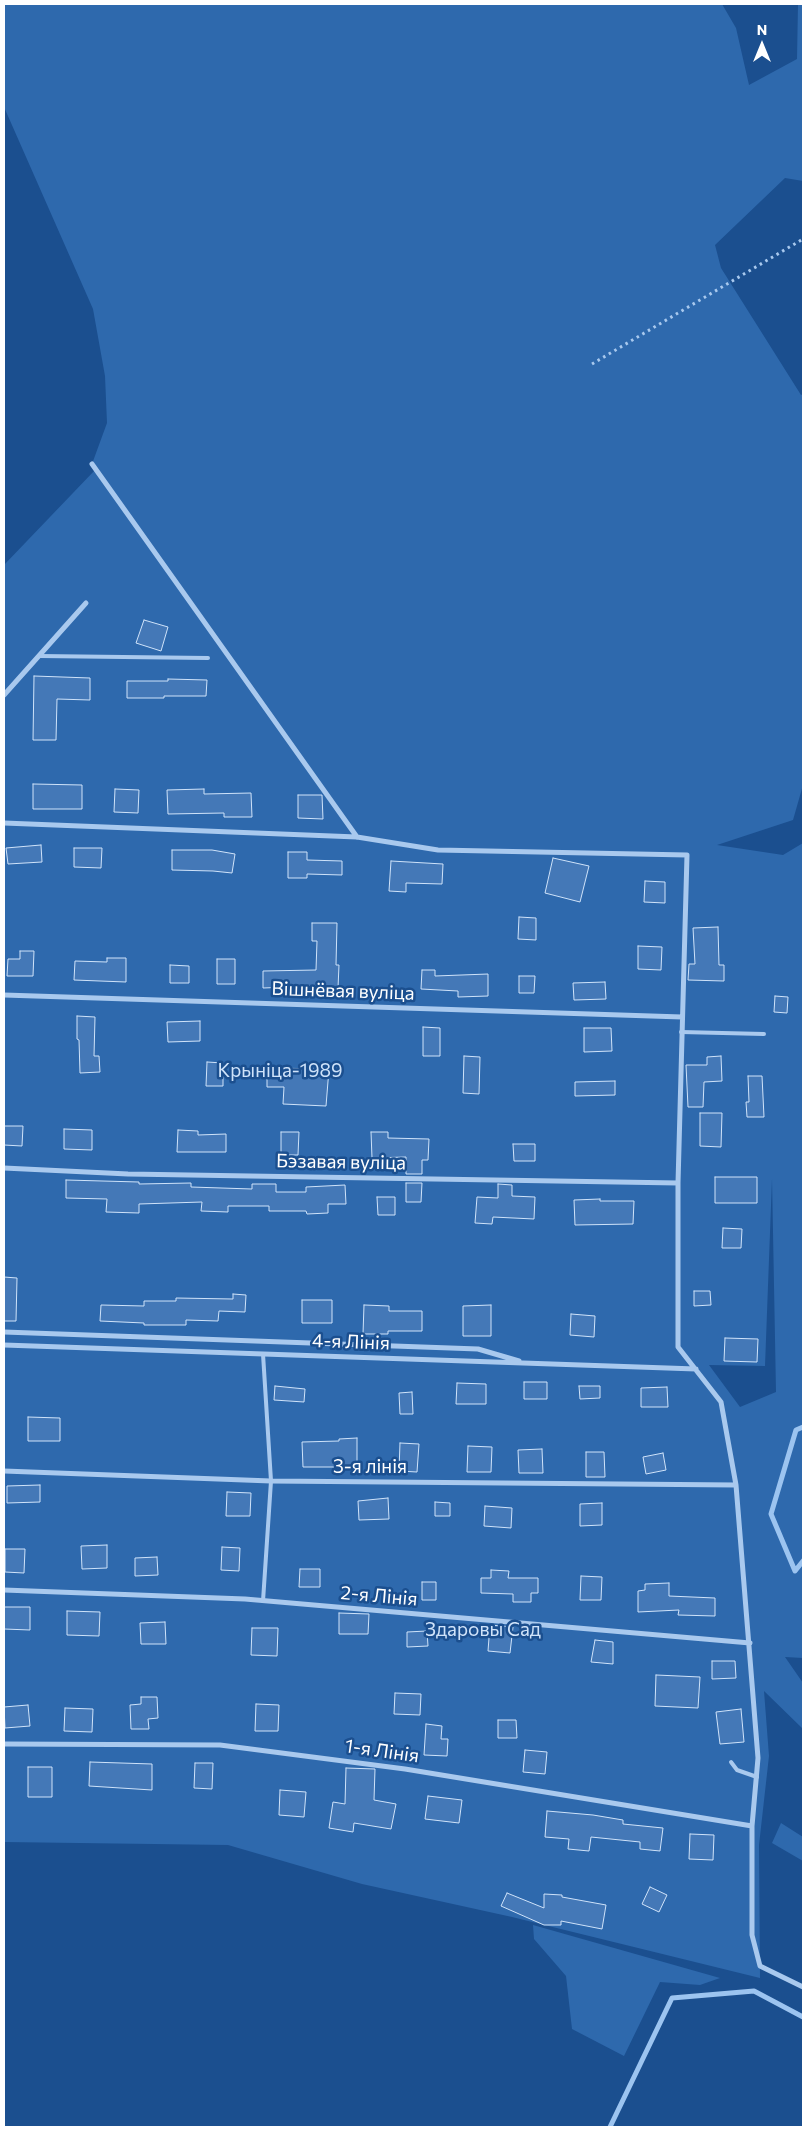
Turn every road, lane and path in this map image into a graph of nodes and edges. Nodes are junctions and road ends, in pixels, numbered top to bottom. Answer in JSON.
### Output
{"nodes":[{"id":1,"x":803,"y":239,"type":"edge"},
{"id":2,"x":592,"y":364,"type":"dead end"},
{"id":3,"x":92,"y":464,"type":"dead end"},
{"id":4,"x":86,"y":603,"type":"dead end"},
{"id":5,"x":39,"y":656,"type":"junction"},
{"id":6,"x":208,"y":658,"type":"dead end"},
{"id":7,"x":4,"y":696,"type":"edge"},
{"id":8,"x":4,"y":823,"type":"edge"},
{"id":9,"x":357,"y":837,"type":"junction"},
{"id":10,"x":4,"y":995,"type":"edge"},
{"id":11,"x":682,"y":1017,"type":"junction"},
{"id":12,"x":682,"y":1032,"type":"junction"},
{"id":13,"x":764,"y":1034,"type":"dead end"},
{"id":14,"x":4,"y":1168,"type":"edge"},
{"id":15,"x":678,"y":1183,"type":"junction"},
{"id":16,"x":4,"y":1332,"type":"edge"},
{"id":17,"x":4,"y":1345,"type":"edge"},
{"id":18,"x":263,"y":1354,"type":"junction"},
{"id":19,"x":528,"y":1363,"type":"junction"},
{"id":20,"x":696,"y":1369,"type":"junction"},
{"id":21,"x":4,"y":1471,"type":"edge"},
{"id":22,"x":271,"y":1481,"type":"junction"},
{"id":23,"x":736,"y":1485,"type":"junction"},
{"id":24,"x":4,"y":1590,"type":"edge"},
{"id":25,"x":264,"y":1601,"type":"junction"},
{"id":26,"x":750,"y":1643,"type":"junction"},
{"id":27,"x":4,"y":1744,"type":"edge"},
{"id":28,"x":731,"y":1762,"type":"dead end"},
{"id":29,"x":757,"y":1777,"type":"junction"},
{"id":30,"x":752,"y":1826,"type":"junction"},
{"id":31,"x":803,"y":1987,"type":"edge"}],
"edges":[{"from":1,"to":2,"type":"path"},
{"from":3,"to":9,"type":"street"},
{"from":4,"to":5,"type":"street"},
{"from":5,"to":6,"type":"lane"},
{"from":5,"to":7,"type":"street"},
{"from":8,"to":9,"type":"street"},
{"from":9,"to":11,"type":"street"},
{"from":10,"to":11,"type":"street","name":"Вішнёвая вуліца"},
{"from":11,"to":12,"type":"street"},
{"from":12,"to":13,"type":"lane"},
{"from":12,"to":15,"type":"street"},
{"from":14,"to":15,"type":"street","name":"Бэзавая вуліца"},
{"from":15,"to":20,"type":"street"},
{"from":16,"to":19,"type":"street"},
{"from":17,"to":18,"type":"street","name":"4-я Лінія"},
{"from":18,"to":19,"type":"street","name":"4-я Лінія"},
{"from":18,"to":22,"type":"lane"},
{"from":19,"to":20,"type":"street","name":"4-я Лінія"},
{"from":20,"to":23,"type":"street"},
{"from":21,"to":22,"type":"street","name":"3-я лінія"},
{"from":22,"to":23,"type":"street","name":"3-я лінія"},
{"from":22,"to":25,"type":"lane"},
{"from":23,"to":26,"type":"street"},
{"from":24,"to":25,"type":"street","name":"2-я Лінія"},
{"from":25,"to":26,"type":"street","name":"2-я Лінія"},
{"from":26,"to":29,"type":"street"},
{"from":27,"to":30,"type":"street","name":"1-я Лінія"},
{"from":28,"to":29,"type":"lane"},
{"from":29,"to":30,"type":"street"},
{"from":30,"to":31,"type":"street"}]}
